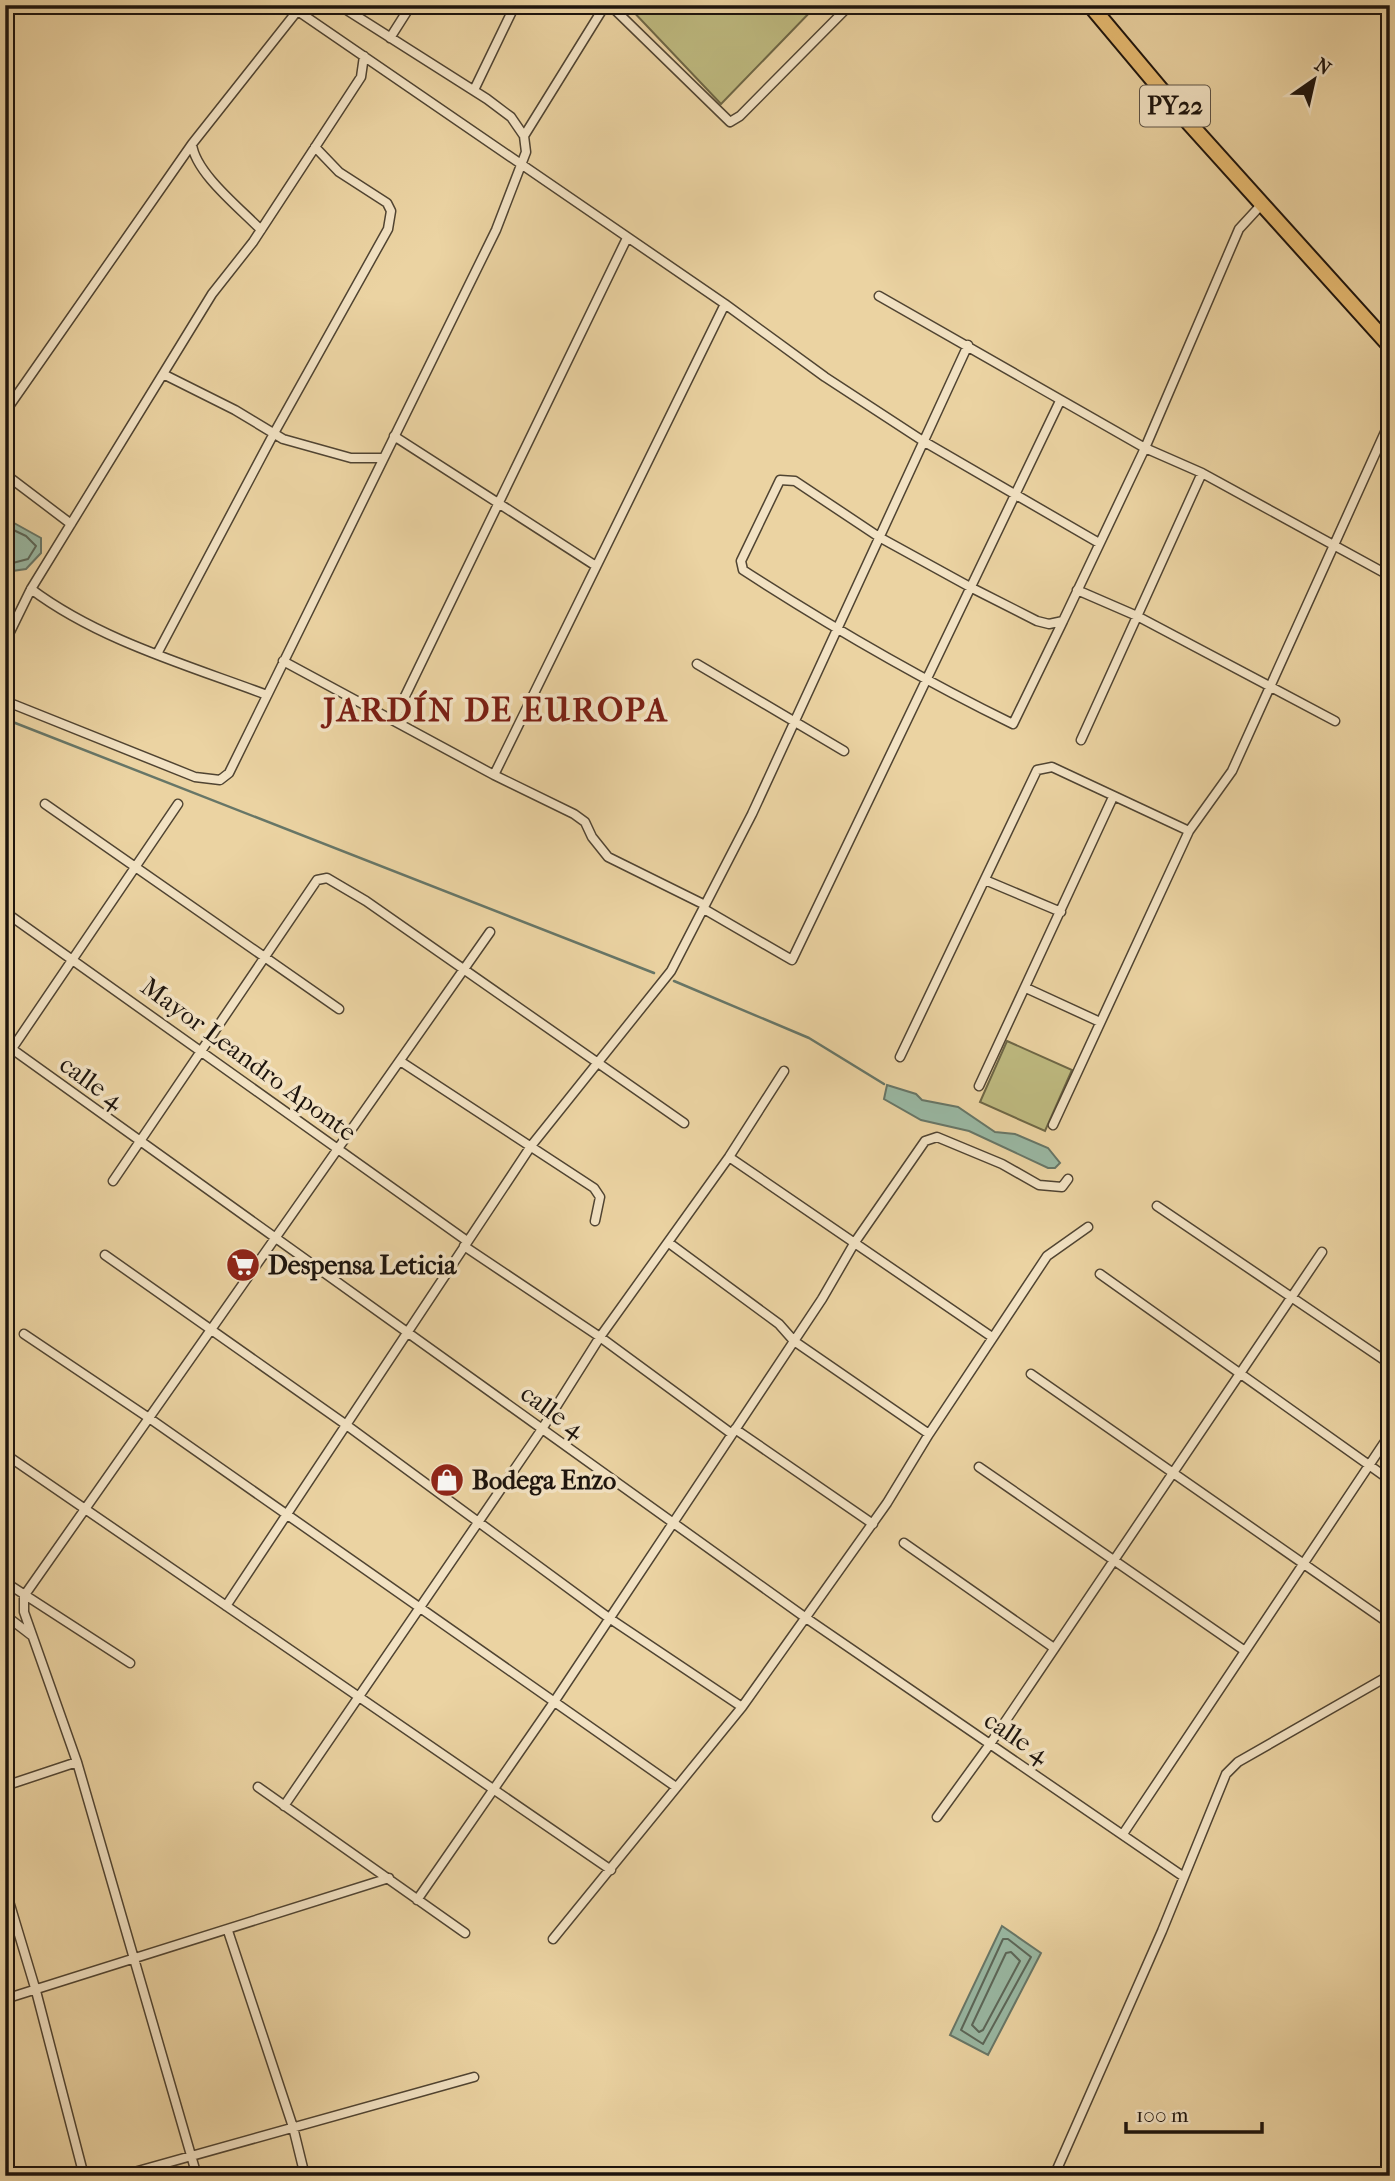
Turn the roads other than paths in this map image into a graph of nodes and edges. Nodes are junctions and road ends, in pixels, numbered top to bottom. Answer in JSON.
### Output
{"nodes":[{"id":1,"x":289,"y":5,"type":"edge"},
{"id":2,"x":340,"y":5,"type":"edge"},
{"id":3,"x":411,"y":5,"type":"edge"},
{"id":4,"x":515,"y":5,"type":"edge"},
{"id":5,"x":850,"y":5,"type":"edge"},
{"id":6,"x":1090,"y":5,"type":"edge"},
{"id":7,"x":300,"y":8,"type":"edge"},
{"id":8,"x":390,"y":38,"type":"junction"},
{"id":9,"x":364,"y":56,"type":"junction"},
{"id":10,"x":474,"y":90,"type":"junction"},
{"id":11,"x":524,"y":136,"type":"junction"},
{"id":12,"x":192,"y":144,"type":"junction"},
{"id":13,"x":315,"y":148,"type":"junction"},
{"id":14,"x":521,"y":163,"type":"junction"},
{"id":15,"x":1262,"y":204,"type":"junction"},
{"id":16,"x":261,"y":230,"type":"junction"},
{"id":17,"x":627,"y":238,"type":"junction"},
{"id":18,"x":879,"y":296,"type":"dead end"},
{"id":19,"x":725,"y":304,"type":"junction"},
{"id":20,"x":968,"y":345,"type":"junction"},
{"id":21,"x":1390,"y":346,"type":"edge"},
{"id":22,"x":163,"y":374,"type":"junction"},
{"id":23,"x":1060,"y":401,"type":"junction"},
{"id":24,"x":5,"y":412,"type":"edge"},
{"id":25,"x":1390,"y":421,"type":"edge"},
{"id":26,"x":273,"y":435,"type":"junction"},
{"id":27,"x":394,"y":436,"type":"junction"},
{"id":28,"x":923,"y":441,"type":"junction"},
{"id":29,"x":1145,"y":448,"type":"junction"},
{"id":30,"x":383,"y":457,"type":"junction"},
{"id":31,"x":1202,"y":473,"type":"junction"},
{"id":32,"x":5,"y":474,"type":"edge"},
{"id":33,"x":1015,"y":492,"type":"junction"},
{"id":34,"x":498,"y":503,"type":"junction"},
{"id":35,"x":71,"y":524,"type":"junction"},
{"id":36,"x":879,"y":537,"type":"junction"},
{"id":37,"x":1099,"y":543,"type":"junction"},
{"id":38,"x":1333,"y":547,"type":"junction"},
{"id":39,"x":596,"y":566,"type":"junction"},
{"id":40,"x":1390,"y":576,"type":"edge"},
{"id":41,"x":970,"y":587,"type":"junction"},
{"id":42,"x":31,"y":589,"type":"junction"},
{"id":43,"x":1077,"y":590,"type":"junction"},
{"id":44,"x":1137,"y":616,"type":"junction"},
{"id":45,"x":1063,"y":621,"type":"junction"},
{"id":46,"x":838,"y":632,"type":"junction"},
{"id":47,"x":5,"y":642,"type":"edge"},
{"id":48,"x":157,"y":654,"type":"junction"},
{"id":49,"x":283,"y":662,"type":"junction"},
{"id":50,"x":697,"y":664,"type":"dead end"},
{"id":51,"x":928,"y":682,"type":"junction"},
{"id":52,"x":1270,"y":687,"type":"junction"},
{"id":53,"x":267,"y":695,"type":"junction"},
{"id":54,"x":5,"y":701,"type":"edge"},
{"id":55,"x":394,"y":719,"type":"junction"},
{"id":56,"x":1335,"y":721,"type":"dead end"},
{"id":57,"x":795,"y":723,"type":"junction"},
{"id":58,"x":1081,"y":740,"type":"dead end"},
{"id":59,"x":844,"y":751,"type":"dead end"},
{"id":60,"x":495,"y":775,"type":"junction"},
{"id":61,"x":1113,"y":797,"type":"junction"},
{"id":62,"x":45,"y":804,"type":"dead end"},
{"id":63,"x":178,"y":804,"type":"dead end"},
{"id":64,"x":1189,"y":831,"type":"junction"},
{"id":65,"x":134,"y":865,"type":"junction"},
{"id":66,"x":985,"y":880,"type":"junction"},
{"id":67,"x":705,"y":907,"type":"junction"},
{"id":68,"x":5,"y":912,"type":"edge"},
{"id":69,"x":1061,"y":912,"type":"junction"},
{"id":70,"x":490,"y":932,"type":"dead end"},
{"id":71,"x":265,"y":957,"type":"junction"},
{"id":72,"x":73,"y":958,"type":"junction"},
{"id":73,"x":463,"y":970,"type":"junction"},
{"id":74,"x":1026,"y":988,"type":"junction"},
{"id":75,"x":339,"y":1009,"type":"dead end"},
{"id":76,"x":1100,"y":1022,"type":"junction"},
{"id":77,"x":9,"y":1047,"type":"edge"},
{"id":78,"x":201,"y":1050,"type":"junction"},
{"id":79,"x":900,"y":1057,"type":"dead end"},
{"id":80,"x":5,"y":1059,"type":"edge"},
{"id":81,"x":400,"y":1062,"type":"junction"},
{"id":82,"x":595,"y":1063,"type":"junction"},
{"id":83,"x":784,"y":1071,"type":"dead end"},
{"id":84,"x":979,"y":1086,"type":"dead end"},
{"id":85,"x":684,"y":1124,"type":"dead end"},
{"id":86,"x":1052,"y":1125,"type":"dead end"},
{"id":87,"x":140,"y":1144,"type":"junction"},
{"id":88,"x":531,"y":1146,"type":"junction"},
{"id":89,"x":339,"y":1149,"type":"junction"},
{"id":90,"x":729,"y":1157,"type":"junction"},
{"id":91,"x":1068,"y":1179,"type":"dead end"},
{"id":92,"x":113,"y":1181,"type":"dead end"},
{"id":93,"x":1157,"y":1206,"type":"dead end"},
{"id":94,"x":595,"y":1221,"type":"dead end"},
{"id":95,"x":1088,"y":1227,"type":"dead end"},
{"id":96,"x":274,"y":1238,"type":"junction"},
{"id":97,"x":855,"y":1241,"type":"junction"},
{"id":98,"x":670,"y":1243,"type":"junction"},
{"id":99,"x":465,"y":1244,"type":"junction"},
{"id":100,"x":1322,"y":1252,"type":"dead end"},
{"id":101,"x":105,"y":1255,"type":"dead end"},
{"id":102,"x":1100,"y":1274,"type":"dead end"},
{"id":103,"x":1291,"y":1297,"type":"junction"},
{"id":104,"x":210,"y":1329,"type":"junction"},
{"id":105,"x":407,"y":1333,"type":"junction"},
{"id":106,"x":24,"y":1334,"type":"dead end"},
{"id":107,"x":600,"y":1337,"type":"junction"},
{"id":108,"x":992,"y":1337,"type":"junction"},
{"id":109,"x":794,"y":1341,"type":"junction"},
{"id":110,"x":1390,"y":1364,"type":"edge"},
{"id":111,"x":1031,"y":1374,"type":"dead end"},
{"id":112,"x":1240,"y":1374,"type":"junction"},
{"id":113,"x":149,"y":1418,"type":"junction"},
{"id":114,"x":345,"y":1424,"type":"junction"},
{"id":115,"x":542,"y":1429,"type":"junction"},
{"id":116,"x":734,"y":1432,"type":"junction"},
{"id":117,"x":929,"y":1434,"type":"junction"},
{"id":118,"x":1390,"y":1434,"type":"edge"},
{"id":119,"x":5,"y":1454,"type":"edge"},
{"id":120,"x":1369,"y":1465,"type":"junction"},
{"id":121,"x":979,"y":1467,"type":"dead end"},
{"id":122,"x":1173,"y":1473,"type":"junction"},
{"id":123,"x":1390,"y":1480,"type":"edge"},
{"id":124,"x":85,"y":1509,"type":"junction"},
{"id":125,"x":288,"y":1516,"type":"junction"},
{"id":126,"x":478,"y":1521,"type":"junction"},
{"id":127,"x":674,"y":1524,"type":"junction"},
{"id":128,"x":873,"y":1524,"type":"junction"},
{"id":129,"x":904,"y":1543,"type":"dead end"},
{"id":130,"x":1114,"y":1560,"type":"junction"},
{"id":131,"x":1303,"y":1564,"type":"junction"},
{"id":132,"x":5,"y":1582,"type":"edge"},
{"id":133,"x":24,"y":1596,"type":"junction"},
{"id":134,"x":226,"y":1606,"type":"junction"},
{"id":135,"x":419,"y":1608,"type":"junction"},
{"id":136,"x":5,"y":1615,"type":"edge"},
{"id":137,"x":610,"y":1618,"type":"junction"},
{"id":138,"x":806,"y":1618,"type":"junction"},
{"id":139,"x":1390,"y":1624,"type":"edge"},
{"id":140,"x":31,"y":1635,"type":"junction"},
{"id":141,"x":1055,"y":1648,"type":"junction"},
{"id":142,"x":1245,"y":1651,"type":"junction"},
{"id":143,"x":130,"y":1663,"type":"dead end"},
{"id":144,"x":1390,"y":1675,"type":"edge"},
{"id":145,"x":357,"y":1696,"type":"junction"},
{"id":146,"x":554,"y":1702,"type":"junction"},
{"id":147,"x":742,"y":1707,"type":"junction"},
{"id":148,"x":990,"y":1744,"type":"junction"},
{"id":149,"x":77,"y":1762,"type":"junction"},
{"id":150,"x":5,"y":1786,"type":"edge"},
{"id":151,"x":258,"y":1787,"type":"dead end"},
{"id":152,"x":676,"y":1787,"type":"junction"},
{"id":153,"x":493,"y":1789,"type":"junction"},
{"id":154,"x":284,"y":1806,"type":"junction"},
{"id":155,"x":937,"y":1817,"type":"dead end"},
{"id":156,"x":1123,"y":1834,"type":"junction"},
{"id":157,"x":611,"y":1870,"type":"junction"},
{"id":158,"x":1184,"y":1877,"type":"junction"},
{"id":159,"x":389,"y":1878,"type":"junction"},
{"id":160,"x":5,"y":1888,"type":"edge"},
{"id":161,"x":417,"y":1900,"type":"junction"},
{"id":162,"x":228,"y":1930,"type":"junction"},
{"id":163,"x":465,"y":1933,"type":"dead end"},
{"id":164,"x":552,"y":1939,"type":"dead end"},
{"id":165,"x":135,"y":1960,"type":"junction"},
{"id":166,"x":36,"y":1991,"type":"junction"},
{"id":167,"x":5,"y":2000,"type":"edge"},
{"id":168,"x":474,"y":2077,"type":"dead end"},
{"id":169,"x":293,"y":2127,"type":"junction"},
{"id":170,"x":191,"y":2156,"type":"junction"},
{"id":171,"x":84,"y":2176,"type":"edge"},
{"id":172,"x":120,"y":2176,"type":"edge"},
{"id":173,"x":197,"y":2176,"type":"edge"},
{"id":174,"x":305,"y":2176,"type":"edge"},
{"id":175,"x":1054,"y":2176,"type":"edge"}],
"edges":[{"from":1,"to":7,"type":"street"},
{"from":2,"to":8,"type":"street"},
{"from":3,"to":8,"type":"street"},
{"from":4,"to":10,"type":"street"},
{"from":5,"to":11,"type":"street"},
{"from":6,"to":15,"type":"highway","number":"PY22"},
{"from":7,"to":9,"type":"street"},
{"from":7,"to":12,"type":"street"},
{"from":8,"to":10,"type":"street"},
{"from":9,"to":13,"type":"street"},
{"from":9,"to":14,"type":"street"},
{"from":10,"to":11,"type":"street"},
{"from":11,"to":14,"type":"street"},
{"from":12,"to":16,"type":"street"},
{"from":12,"to":24,"type":"street"},
{"from":13,"to":16,"type":"street"},
{"from":13,"to":26,"type":"street"},
{"from":14,"to":17,"type":"street"},
{"from":14,"to":27,"type":"street"},
{"from":15,"to":21,"type":"highway","number":"PY22"},
{"from":15,"to":29,"type":"street"},
{"from":16,"to":22,"type":"street"},
{"from":17,"to":19,"type":"street"},
{"from":17,"to":34,"type":"street"},
{"from":18,"to":20,"type":"street"},
{"from":19,"to":28,"type":"street"},
{"from":19,"to":39,"type":"street"},
{"from":20,"to":23,"type":"street"},
{"from":20,"to":28,"type":"street"},
{"from":22,"to":26,"type":"street"},
{"from":22,"to":35,"type":"street"},
{"from":23,"to":29,"type":"street"},
{"from":23,"to":33,"type":"street"},
{"from":25,"to":38,"type":"street"},
{"from":26,"to":30,"type":"street"},
{"from":26,"to":48,"type":"street"},
{"from":27,"to":30,"type":"street"},
{"from":27,"to":34,"type":"street"},
{"from":28,"to":33,"type":"street"},
{"from":28,"to":36,"type":"street"},
{"from":29,"to":31,"type":"street"},
{"from":29,"to":37,"type":"street"},
{"from":30,"to":49,"type":"street"},
{"from":31,"to":38,"type":"street"},
{"from":31,"to":44,"type":"street"},
{"from":32,"to":35,"type":"street"},
{"from":33,"to":37,"type":"street"},
{"from":33,"to":41,"type":"street"},
{"from":34,"to":39,"type":"street"},
{"from":34,"to":55,"type":"street"},
{"from":35,"to":42,"type":"street"},
{"from":36,"to":41,"type":"street"},
{"from":36,"to":46,"type":"street"},
{"from":36,"to":46,"type":"street"},
{"from":37,"to":43,"type":"street"},
{"from":38,"to":40,"type":"street"},
{"from":38,"to":52,"type":"street"},
{"from":39,"to":60,"type":"street"},
{"from":41,"to":45,"type":"street"},
{"from":41,"to":51,"type":"street"},
{"from":42,"to":47,"type":"street"},
{"from":42,"to":48,"type":"street"},
{"from":43,"to":44,"type":"street"},
{"from":43,"to":45,"type":"street"},
{"from":44,"to":52,"type":"street"},
{"from":44,"to":58,"type":"street"},
{"from":45,"to":51,"type":"street"},
{"from":46,"to":51,"type":"street"},
{"from":46,"to":57,"type":"street"},
{"from":48,"to":53,"type":"street"},
{"from":49,"to":53,"type":"street"},
{"from":49,"to":55,"type":"street"},
{"from":50,"to":57,"type":"street"},
{"from":51,"to":67,"type":"street"},
{"from":52,"to":56,"type":"street"},
{"from":52,"to":64,"type":"street"},
{"from":53,"to":54,"type":"street"},
{"from":55,"to":60,"type":"street"},
{"from":57,"to":59,"type":"street"},
{"from":57,"to":67,"type":"street"},
{"from":60,"to":67,"type":"street"},
{"from":61,"to":64,"type":"street"},
{"from":61,"to":66,"type":"street"},
{"from":61,"to":69,"type":"street"},
{"from":62,"to":65,"type":"street"},
{"from":63,"to":65,"type":"street"},
{"from":64,"to":76,"type":"street"},
{"from":65,"to":71,"type":"street"},
{"from":65,"to":72,"type":"street"},
{"from":66,"to":69,"type":"street"},
{"from":66,"to":79,"type":"street"},
{"from":67,"to":82,"type":"street"},
{"from":68,"to":72,"type":"street","name":"Mayor Leandro Aponte"},
{"from":69,"to":74,"type":"street"},
{"from":70,"to":73,"type":"street"},
{"from":71,"to":73,"type":"street"},
{"from":71,"to":75,"type":"street"},
{"from":71,"to":78,"type":"street"},
{"from":72,"to":77,"type":"street"},
{"from":72,"to":78,"type":"street","name":"Mayor Leandro Aponte"},
{"from":73,"to":81,"type":"street"},
{"from":73,"to":82,"type":"street"},
{"from":74,"to":76,"type":"street"},
{"from":74,"to":84,"type":"street"},
{"from":76,"to":86,"type":"street"},
{"from":77,"to":80,"type":"street"},
{"from":77,"to":87,"type":"street","name":"calle 4"},
{"from":78,"to":87,"type":"street"},
{"from":78,"to":89,"type":"street","name":"Mayor Leandro Aponte"},
{"from":81,"to":88,"type":"street"},
{"from":81,"to":89,"type":"street"},
{"from":82,"to":85,"type":"street"},
{"from":82,"to":88,"type":"street"},
{"from":83,"to":90,"type":"street"},
{"from":87,"to":92,"type":"street"},
{"from":87,"to":96,"type":"street","name":"calle 4"},
{"from":88,"to":94,"type":"street"},
{"from":88,"to":99,"type":"street"},
{"from":89,"to":96,"type":"street"},
{"from":89,"to":99,"type":"street","name":"Mayor Leandro Aponte"},
{"from":90,"to":97,"type":"street"},
{"from":90,"to":98,"type":"street"},
{"from":91,"to":97,"type":"street"},
{"from":93,"to":103,"type":"street"},
{"from":95,"to":108,"type":"street"},
{"from":96,"to":104,"type":"street"},
{"from":96,"to":105,"type":"street","name":"calle 4"},
{"from":97,"to":108,"type":"street"},
{"from":97,"to":109,"type":"street"},
{"from":98,"to":107,"type":"street"},
{"from":98,"to":109,"type":"street"},
{"from":99,"to":105,"type":"street"},
{"from":99,"to":107,"type":"street","name":"Mayor Leandro Aponte"},
{"from":100,"to":103,"type":"street"},
{"from":101,"to":104,"type":"street"},
{"from":102,"to":112,"type":"street"},
{"from":103,"to":110,"type":"street"},
{"from":103,"to":112,"type":"street"},
{"from":104,"to":113,"type":"street"},
{"from":104,"to":114,"type":"street"},
{"from":105,"to":114,"type":"street"},
{"from":105,"to":115,"type":"street","name":"calle 4"},
{"from":106,"to":113,"type":"street"},
{"from":107,"to":115,"type":"street"},
{"from":107,"to":116,"type":"street","name":"Mayor Leandro Aponte"},
{"from":108,"to":117,"type":"street"},
{"from":109,"to":116,"type":"street"},
{"from":109,"to":117,"type":"street"},
{"from":111,"to":122,"type":"street"},
{"from":112,"to":120,"type":"street"},
{"from":112,"to":122,"type":"street"},
{"from":113,"to":124,"type":"street"},
{"from":113,"to":125,"type":"street"},
{"from":114,"to":125,"type":"street"},
{"from":114,"to":126,"type":"street"},
{"from":115,"to":126,"type":"street"},
{"from":115,"to":127,"type":"street","name":"calle 4"},
{"from":116,"to":127,"type":"street"},
{"from":116,"to":128,"type":"street","name":"Mayor Leandro Aponte"},
{"from":117,"to":128,"type":"street"},
{"from":118,"to":120,"type":"street"},
{"from":119,"to":124,"type":"street"},
{"from":120,"to":123,"type":"street"},
{"from":120,"to":131,"type":"street"},
{"from":121,"to":130,"type":"street"},
{"from":122,"to":130,"type":"street"},
{"from":122,"to":131,"type":"street"},
{"from":124,"to":133,"type":"street"},
{"from":124,"to":134,"type":"street"},
{"from":125,"to":134,"type":"street"},
{"from":125,"to":135,"type":"street"},
{"from":126,"to":135,"type":"street"},
{"from":126,"to":137,"type":"street"},
{"from":127,"to":137,"type":"street"},
{"from":127,"to":138,"type":"street","name":"calle 4"},
{"from":128,"to":138,"type":"street"},
{"from":129,"to":141,"type":"street"},
{"from":130,"to":141,"type":"street"},
{"from":130,"to":142,"type":"street"},
{"from":131,"to":139,"type":"street"},
{"from":131,"to":142,"type":"street"},
{"from":132,"to":133,"type":"street"},
{"from":133,"to":140,"type":"street"},
{"from":133,"to":143,"type":"street"},
{"from":134,"to":145,"type":"street"},
{"from":135,"to":145,"type":"street"},
{"from":135,"to":146,"type":"street"},
{"from":136,"to":140,"type":"street"},
{"from":137,"to":146,"type":"street"},
{"from":137,"to":147,"type":"street"},
{"from":138,"to":147,"type":"street"},
{"from":138,"to":148,"type":"street","name":"calle 4"},
{"from":140,"to":149,"type":"street"},
{"from":141,"to":148,"type":"street"},
{"from":142,"to":156,"type":"street"},
{"from":144,"to":158,"type":"street"},
{"from":145,"to":153,"type":"street"},
{"from":145,"to":154,"type":"street"},
{"from":146,"to":152,"type":"street"},
{"from":146,"to":153,"type":"street"},
{"from":147,"to":152,"type":"street"},
{"from":148,"to":155,"type":"street"},
{"from":148,"to":156,"type":"street","name":"calle 4"},
{"from":149,"to":150,"type":"street"},
{"from":149,"to":165,"type":"street"},
{"from":151,"to":154,"type":"street"},
{"from":152,"to":157,"type":"street"},
{"from":153,"to":157,"type":"street"},
{"from":153,"to":161,"type":"street"},
{"from":154,"to":159,"type":"street"},
{"from":156,"to":158,"type":"street","name":"calle 4"},
{"from":157,"to":164,"type":"street"},
{"from":158,"to":175,"type":"street"},
{"from":159,"to":161,"type":"street"},
{"from":159,"to":162,"type":"street"},
{"from":160,"to":166,"type":"street"},
{"from":161,"to":163,"type":"street"},
{"from":162,"to":165,"type":"street"},
{"from":162,"to":169,"type":"street"},
{"from":165,"to":166,"type":"street"},
{"from":165,"to":170,"type":"street"},
{"from":166,"to":167,"type":"street"},
{"from":166,"to":171,"type":"street"},
{"from":168,"to":169,"type":"street"},
{"from":169,"to":170,"type":"street"},
{"from":169,"to":174,"type":"street"},
{"from":170,"to":172,"type":"street"},
{"from":170,"to":173,"type":"street"}]}
